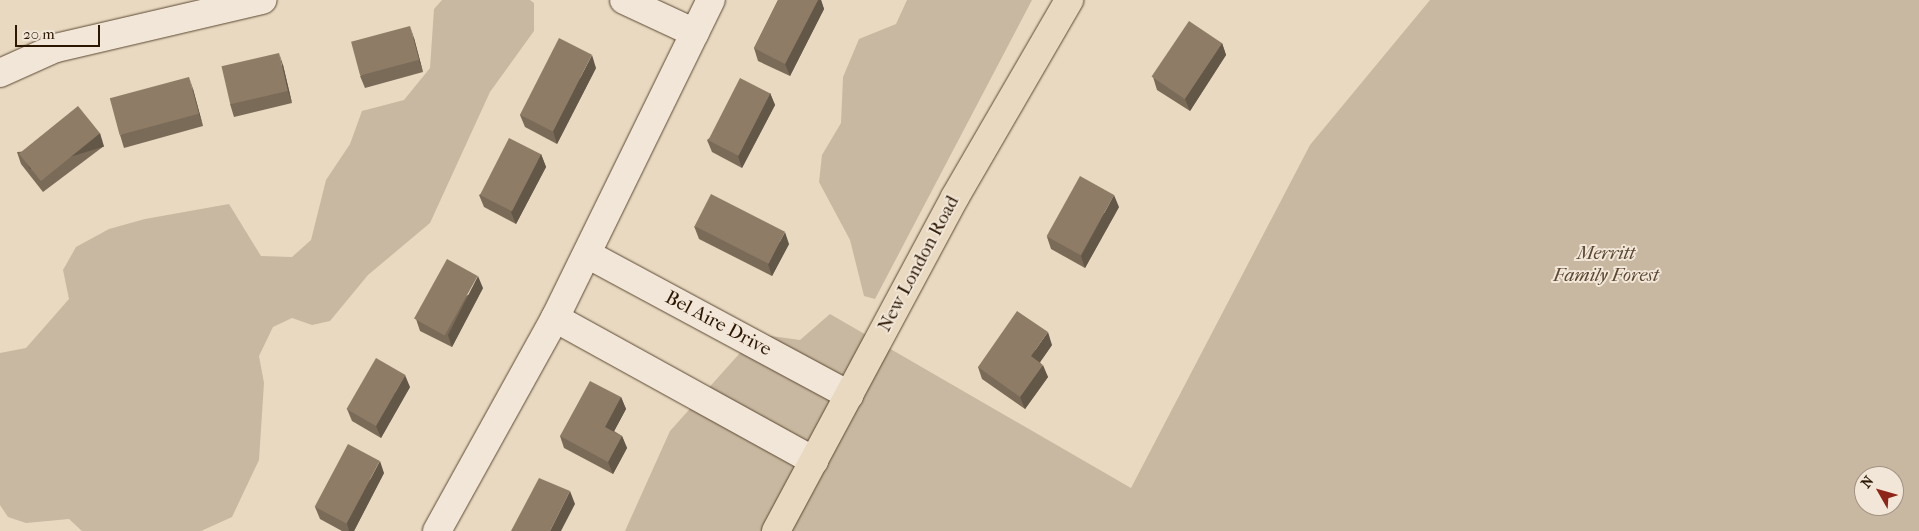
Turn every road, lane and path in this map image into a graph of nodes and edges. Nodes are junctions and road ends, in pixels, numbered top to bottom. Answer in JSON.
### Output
{"nodes":[{"id":1,"x":264,"y":0,"type":"edge"},
{"id":2,"x":624,"y":0,"type":"edge"},
{"id":3,"x":711,"y":0,"type":"edge"},
{"id":4,"x":1069,"y":0,"type":"edge"},
{"id":5,"x":695,"y":33,"type":"junction"},
{"id":6,"x":0,"y":73,"type":"edge"},
{"id":7,"x":587,"y":254,"type":"junction"},
{"id":8,"x":555,"y":318,"type":"junction"},
{"id":9,"x":848,"y":394,"type":"junction"},
{"id":10,"x":814,"y":461,"type":"junction"},
{"id":11,"x":437,"y":531,"type":"edge"},
{"id":12,"x":776,"y":531,"type":"edge"}],
"edges":[{"from":1,"to":6,"type":"street"},
{"from":2,"to":5,"type":"street"},
{"from":3,"to":5,"type":"street"},
{"from":4,"to":9,"type":"main road","name":"New London Road"},
{"from":5,"to":7,"type":"street"},
{"from":7,"to":8,"type":"street"},
{"from":7,"to":9,"type":"street","name":"Bel Aire Drive"},
{"from":8,"to":10,"type":"street"},
{"from":8,"to":11,"type":"street"},
{"from":9,"to":10,"type":"main road","name":"New London Road"},
{"from":10,"to":12,"type":"main road","name":"New London Road"}]}
